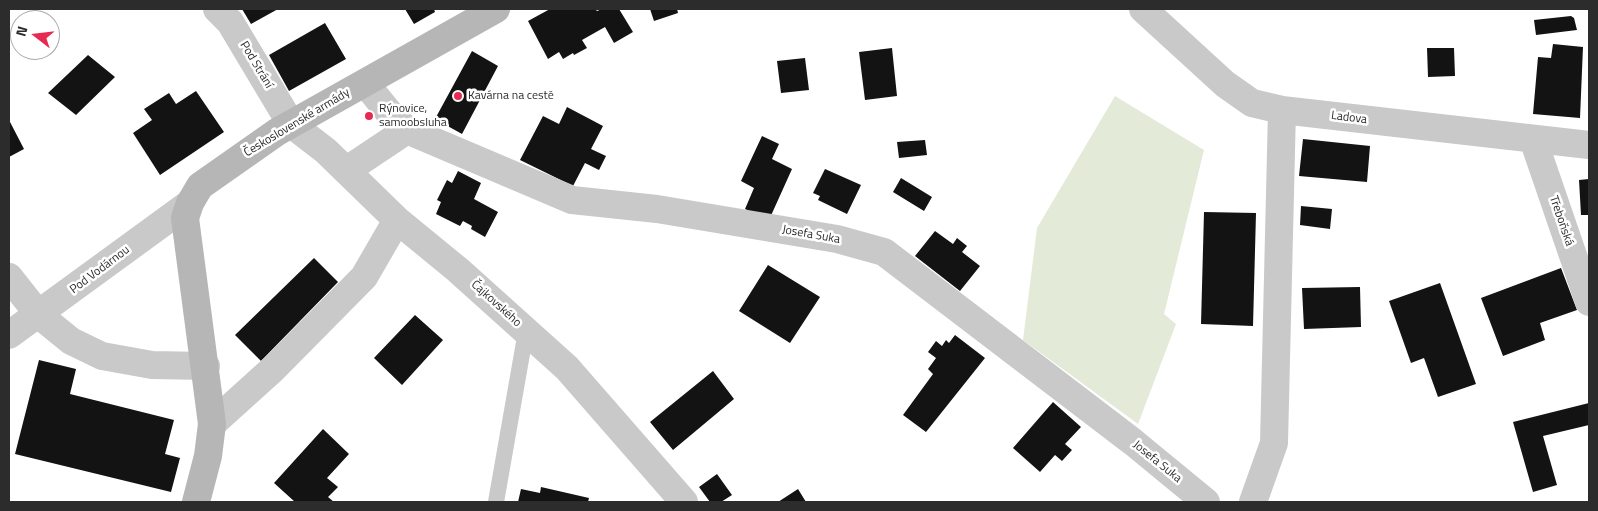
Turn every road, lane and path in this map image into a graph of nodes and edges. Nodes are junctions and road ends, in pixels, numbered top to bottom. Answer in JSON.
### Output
{"nodes":[{"id":1,"x":217,"y":9,"type":"edge"},
{"id":2,"x":496,"y":9,"type":"edge"},
{"id":3,"x":1143,"y":9,"type":"edge"},
{"id":4,"x":469,"y":16,"type":"edge"},
{"id":5,"x":365,"y":83,"type":"junction"},
{"id":6,"x":1282,"y":110,"type":"junction"},
{"id":7,"x":291,"y":124,"type":"junction"},
{"id":8,"x":407,"y":130,"type":"junction"},
{"id":9,"x":1533,"y":140,"type":"junction"},
{"id":10,"x":1589,"y":145,"type":"edge"},
{"id":11,"x":347,"y":170,"type":"junction"},
{"id":12,"x":190,"y":203,"type":"junction"},
{"id":13,"x":397,"y":220,"type":"junction"},
{"id":14,"x":9,"y":277,"type":"edge"},
{"id":15,"x":1589,"y":302,"type":"edge"},
{"id":16,"x":39,"y":315,"type":"junction"},
{"id":17,"x":526,"y":331,"type":"junction"},
{"id":18,"x":9,"y":335,"type":"edge"},
{"id":19,"x":206,"y":366,"type":"junction"},
{"id":20,"x":212,"y":424,"type":"junction"},
{"id":21,"x":196,"y":502,"type":"edge"},
{"id":22,"x":496,"y":502,"type":"edge"},
{"id":23,"x":684,"y":502,"type":"edge"},
{"id":24,"x":1206,"y":502,"type":"edge"},
{"id":25,"x":1253,"y":502,"type":"edge"}],
"edges":[{"from":1,"to":7,"type":"street","name":"Pod Strání"},
{"from":2,"to":4,"type":"street","name":"Československé armády"},
{"from":3,"to":6,"type":"street","name":"Ladova"},
{"from":4,"to":5,"type":"street","name":"Československé armády"},
{"from":5,"to":7,"type":"street","name":"Československé armády"},
{"from":5,"to":8,"type":"street","name":"Josefa Suka"},
{"from":6,"to":9,"type":"street","name":"Ladova"},
{"from":6,"to":25,"type":"street"},
{"from":7,"to":11,"type":"street","name":"Čajkovského"},
{"from":7,"to":12,"type":"street","name":"Československé armády"},
{"from":8,"to":11,"type":"street"},
{"from":8,"to":24,"type":"street","name":"Josefa Suka"},
{"from":9,"to":10,"type":"street","name":"Ladova"},
{"from":9,"to":15,"type":"street","name":"Třeboňská"},
{"from":11,"to":13,"type":"street","name":"Čajkovského"},
{"from":12,"to":16,"type":"street","name":"Pod Vodárnou"},
{"from":12,"to":19,"type":"street","name":"Československé armády"},
{"from":13,"to":17,"type":"street","name":"Čajkovského"},
{"from":13,"to":20,"type":"street"},
{"from":14,"to":16,"type":"street"},
{"from":16,"to":18,"type":"street","name":"Pod Vodárnou"},
{"from":16,"to":19,"type":"street"},
{"from":17,"to":22,"type":"lane"},
{"from":17,"to":23,"type":"street","name":"Čajkovského"},
{"from":19,"to":20,"type":"street","name":"Československé armády"},
{"from":20,"to":21,"type":"street","name":"Československé armády"}]}
